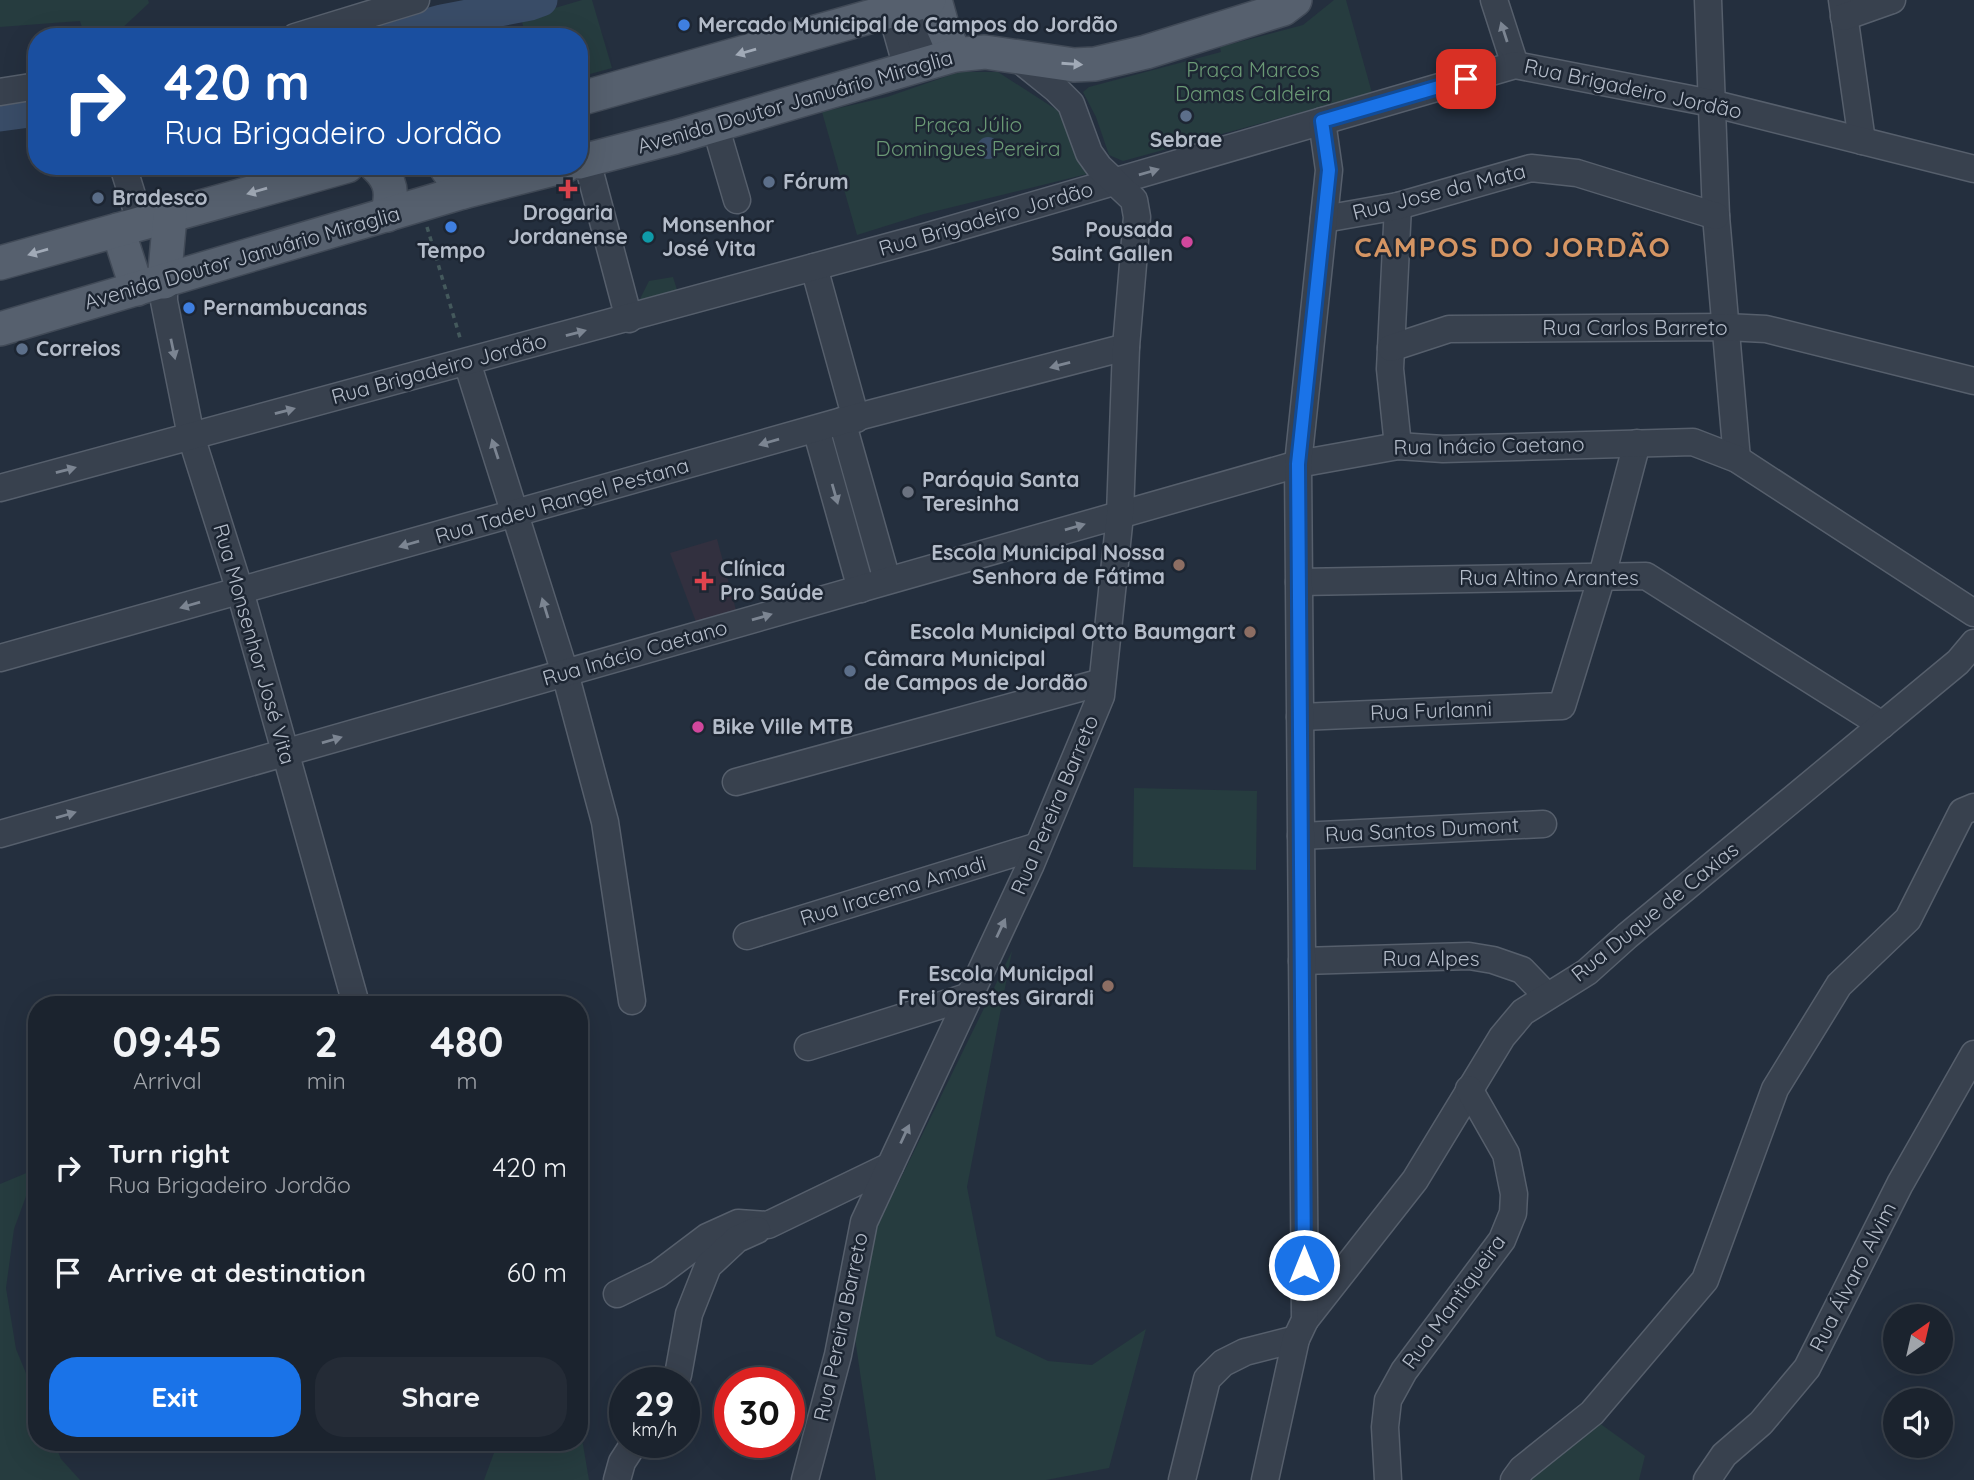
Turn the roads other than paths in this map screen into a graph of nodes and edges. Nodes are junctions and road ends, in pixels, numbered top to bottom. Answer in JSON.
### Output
{"nodes":[{"id":1,"x":416,"y":0,"type":"edge"},
{"id":2,"x":1295,"y":0,"type":"edge"},
{"id":3,"x":1494,"y":0,"type":"edge"},
{"id":4,"x":1708,"y":0,"type":"edge"},
{"id":5,"x":1892,"y":0,"type":"edge"},
{"id":6,"x":910,"y":3,"type":"edge"},
{"id":7,"x":1843,"y":9,"type":"edge"},
{"id":8,"x":324,"y":28,"type":"edge"},
{"id":9,"x":1014,"y":55,"type":"junction"},
{"id":10,"x":930,"y":61,"type":"junction"},
{"id":11,"x":1515,"y":65,"type":"junction"},
{"id":12,"x":28,"y":87,"type":"edge"},
{"id":13,"x":0,"y":92,"type":"edge"},
{"id":14,"x":588,"y":96,"type":"edge"},
{"id":15,"x":1711,"y":103,"type":"junction"},
{"id":16,"x":1322,"y":121,"type":"junction"},
{"id":17,"x":715,"y":125,"type":"junction"},
{"id":18,"x":1862,"y":141,"type":"junction"},
{"id":19,"x":588,"y":160,"type":"edge"},
{"id":20,"x":1974,"y":169,"type":"edge"},
{"id":21,"x":126,"y":175,"type":"edge"},
{"id":22,"x":315,"y":175,"type":"edge"},
{"id":23,"x":383,"y":175,"type":"edge"},
{"id":24,"x":485,"y":175,"type":"edge"},
{"id":25,"x":581,"y":175,"type":"edge"},
{"id":26,"x":454,"y":179,"type":"edge"},
{"id":27,"x":1115,"y":182,"type":"junction"},
{"id":28,"x":737,"y":200,"type":"dead end"},
{"id":29,"x":1398,"y":206,"type":"junction"},
{"id":30,"x":387,"y":215,"type":"junction"},
{"id":31,"x":1717,"y":216,"type":"junction"},
{"id":32,"x":1324,"y":219,"type":"junction"},
{"id":33,"x":143,"y":223,"type":"junction"},
{"id":34,"x":0,"y":263,"type":"edge"},
{"id":35,"x":814,"y":267,"type":"junction"},
{"id":36,"x":150,"y":286,"type":"junction"},
{"id":37,"x":629,"y":319,"type":"junction"},
{"id":38,"x":1726,"y":327,"type":"junction"},
{"id":39,"x":0,"y":329,"type":"edge"},
{"id":40,"x":1126,"y":347,"type":"junction"},
{"id":41,"x":1391,"y":348,"type":"junction"},
{"id":42,"x":467,"y":362,"type":"junction"},
{"id":43,"x":1974,"y":381,"type":"edge"},
{"id":44,"x":849,"y":420,"type":"junction"},
{"id":45,"x":816,"y":429,"type":"junction"},
{"id":46,"x":191,"y":436,"type":"junction"},
{"id":47,"x":1637,"y":443,"type":"junction"},
{"id":48,"x":1398,"y":446,"type":"junction"},
{"id":49,"x":1737,"y":459,"type":"junction"},
{"id":50,"x":1298,"y":464,"type":"junction"},
{"id":51,"x":0,"y":488,"type":"edge"},
{"id":52,"x":517,"y":514,"type":"junction"},
{"id":53,"x":1120,"y":515,"type":"junction"},
{"id":54,"x":1602,"y":576,"type":"junction"},
{"id":55,"x":887,"y":580,"type":"junction"},
{"id":56,"x":1299,"y":582,"type":"junction"},
{"id":57,"x":861,"y":589,"type":"junction"},
{"id":58,"x":240,"y":591,"type":"junction"},
{"id":59,"x":1974,"y":613,"type":"edge"},
{"id":60,"x":1974,"y":643,"type":"edge"},
{"id":61,"x":0,"y":658,"type":"edge"},
{"id":62,"x":565,"y":673,"type":"junction"},
{"id":63,"x":1102,"y":682,"type":"junction"},
{"id":64,"x":1300,"y":717,"type":"junction"},
{"id":65,"x":1882,"y":725,"type":"junction"},
{"id":66,"x":287,"y":752,"type":"junction"},
{"id":67,"x":736,"y":782,"type":"dead end"},
{"id":68,"x":1974,"y":807,"type":"edge"},
{"id":69,"x":1543,"y":824,"type":"dead end"},
{"id":70,"x":0,"y":834,"type":"edge"},
{"id":71,"x":1301,"y":836,"type":"junction"},
{"id":72,"x":1038,"y":846,"type":"junction"},
{"id":73,"x":747,"y":936,"type":"dead end"},
{"id":74,"x":1302,"y":961,"type":"junction"},
{"id":75,"x":354,"y":996,"type":"edge"},
{"id":76,"x":970,"y":996,"type":"junction"},
{"id":77,"x":1547,"y":996,"type":"junction"},
{"id":78,"x":632,"y":1002,"type":"dead end"},
{"id":79,"x":808,"y":1047,"type":"dead end"},
{"id":80,"x":1974,"y":1054,"type":"edge"},
{"id":81,"x":1469,"y":1090,"type":"junction"},
{"id":82,"x":890,"y":1166,"type":"junction"},
{"id":83,"x":768,"y":1225,"type":"junction"},
{"id":84,"x":617,"y":1294,"type":"dead end"},
{"id":85,"x":1301,"y":1329,"type":"junction"},
{"id":86,"x":679,"y":1367,"type":"edge"},
{"id":87,"x":625,"y":1458,"type":"edge"},
{"id":88,"x":617,"y":1480,"type":"edge"},
{"id":89,"x":805,"y":1480,"type":"edge"},
{"id":90,"x":1182,"y":1480,"type":"edge"},
{"id":91,"x":1265,"y":1480,"type":"edge"},
{"id":92,"x":1388,"y":1480,"type":"edge"},
{"id":93,"x":1514,"y":1480,"type":"edge"},
{"id":94,"x":1707,"y":1480,"type":"edge"}],
"edges":[{"from":1,"to":8,"type":"street"},
{"from":9,"to":2,"type":"main road","name":"Avenida Doutor Januário Miraglia","one_way":true},
{"from":11,"to":3,"type":"street","one_way":true},
{"from":4,"to":15,"type":"street"},
{"from":5,"to":7,"type":"street"},
{"from":6,"to":10,"type":"street"},
{"from":6,"to":10,"type":"main road"},
{"from":6,"to":14,"type":"main road","one_way":true},
{"from":7,"to":18,"type":"street"},
{"from":9,"to":10,"type":"main road","name":"Avenida Doutor Januário Miraglia"},
{"from":9,"to":27,"type":"street","name":"Rua Pereira Barreto"},
{"from":10,"to":17,"type":"main road","name":"Avenida Doutor Januário Miraglia"},
{"from":11,"to":15,"type":"street","name":"Rua Brigadeiro Jordão"},
{"from":11,"to":16,"type":"street","name":"Rua Brigadeiro Jordão"},
{"from":12,"to":13,"type":"street"},
{"from":15,"to":18,"type":"street","name":"Rua Brigadeiro Jordão"},
{"from":15,"to":31,"type":"street"},
{"from":27,"to":16,"type":"street","name":"Rua Brigadeiro Jordão","one_way":true},
{"from":16,"to":32,"type":"street"},
{"from":17,"to":19,"type":"main road","name":"Avenida Doutor Januário Miraglia"},
{"from":17,"to":28,"type":"street"},
{"from":18,"to":20,"type":"street","name":"Rua Brigadeiro Jordão"},
{"from":21,"to":33,"type":"street"},
{"from":22,"to":33,"type":"main road","one_way":true},
{"from":23,"to":30,"type":"main road"},
{"from":24,"to":26,"type":"main road","name":"Avenida Doutor Januário Miraglia"},
{"from":25,"to":37,"type":"street"},
{"from":26,"to":30,"type":"main road","name":"Avenida Doutor Januário Miraglia"},
{"from":27,"to":35,"type":"street","name":"Rua Brigadeiro Jordão"},
{"from":27,"to":40,"type":"street","name":"Rua Pereira Barreto"},
{"from":29,"to":31,"type":"street","name":"Rua Jose da Mata"},
{"from":29,"to":32,"type":"street","name":"Rua Jose da Mata"},
{"from":29,"to":41,"type":"street"},
{"from":30,"to":36,"type":"main road","name":"Avenida Doutor Januário Miraglia"},
{"from":31,"to":38,"type":"street"},
{"from":32,"to":50,"type":"street"},
{"from":33,"to":34,"type":"main road","one_way":true},
{"from":33,"to":36,"type":"main road"},
{"from":33,"to":36,"type":"main road"},
{"from":35,"to":37,"type":"street","name":"Rua Brigadeiro Jordão"},
{"from":35,"to":44,"type":"street"},
{"from":36,"to":39,"type":"main road","name":"Avenida Doutor Januário Miraglia"},
{"from":36,"to":46,"type":"street","name":"Rua Monsenhor José Vita","one_way":true},
{"from":42,"to":37,"type":"street","name":"Rua Brigadeiro Jordão","one_way":true},
{"from":38,"to":41,"type":"street","name":"Rua Carlos Barreto"},
{"from":38,"to":43,"type":"street","name":"Rua Carlos Barreto"},
{"from":38,"to":49,"type":"street"},
{"from":40,"to":44,"type":"street","name":"Rua Tadeu Rangel Pestana","one_way":true},
{"from":40,"to":53,"type":"street","name":"Rua Pereira Barreto"},
{"from":41,"to":48,"type":"street"},
{"from":46,"to":42,"type":"street","name":"Rua Brigadeiro Jordão","one_way":true},
{"from":52,"to":42,"type":"street","one_way":true},
{"from":44,"to":45,"type":"street","name":"Rua Tadeu Rangel Pestana"},
{"from":44,"to":55,"type":"street"},
{"from":45,"to":52,"type":"street","name":"Rua Tadeu Rangel Pestana","one_way":true},
{"from":45,"to":57,"type":"street","one_way":true},
{"from":51,"to":46,"type":"street","name":"Rua Brigadeiro Jordão","one_way":true},
{"from":46,"to":58,"type":"street","name":"Rua Monsenhor José Vita"},
{"from":47,"to":48,"type":"street","name":"Rua Inácio Caetano"},
{"from":47,"to":49,"type":"street","name":"Rua Inácio Caetano"},
{"from":47,"to":54,"type":"street"},
{"from":48,"to":50,"type":"street","name":"Rua Inácio Caetano"},
{"from":49,"to":59,"type":"street","name":"Rua Inácio Caetano"},
{"from":50,"to":53,"type":"street","name":"Rua Inácio Caetano"},
{"from":50,"to":56,"type":"street"},
{"from":52,"to":58,"type":"street","name":"Rua Tadeu Rangel Pestana","one_way":true},
{"from":62,"to":52,"type":"street","one_way":true},
{"from":55,"to":53,"type":"street","name":"Rua Inácio Caetano","one_way":true},
{"from":53,"to":63,"type":"street","name":"Rua Pereira Barreto"},
{"from":54,"to":56,"type":"street","name":"Rua Altino Arantes"},
{"from":54,"to":64,"type":"street","name":"Rua Furlanni"},
{"from":54,"to":65,"type":"street","name":"Rua Altino Arantes"},
{"from":55,"to":57,"type":"street","name":"Rua Inácio Caetano"},
{"from":56,"to":64,"type":"street"},
{"from":62,"to":57,"type":"street","name":"Rua Inácio Caetano","one_way":true},
{"from":58,"to":61,"type":"street","name":"Rua Tadeu Rangel Pestana","one_way":true},
{"from":58,"to":66,"type":"street","name":"Rua Monsenhor José Vita"},
{"from":60,"to":65,"type":"street","name":"Rua Duque de Caxias"},
{"from":66,"to":62,"type":"street","name":"Rua Inácio Caetano","one_way":true},
{"from":62,"to":78,"type":"street"},
{"from":63,"to":67,"type":"street"},
{"from":63,"to":72,"type":"street","name":"Rua Pereira Barreto"},
{"from":64,"to":71,"type":"street"},
{"from":65,"to":77,"type":"street","name":"Rua Duque de Caxias"},
{"from":70,"to":66,"type":"street","name":"Rua Inácio Caetano","one_way":true},
{"from":66,"to":75,"type":"street","name":"Rua Monsenhor José Vita"},
{"from":68,"to":93,"type":"street"},
{"from":69,"to":71,"type":"street","name":"Rua Santos Dumont"},
{"from":71,"to":74,"type":"street"},
{"from":72,"to":73,"type":"street","name":"Rua Iracema Amadi"},
{"from":76,"to":72,"type":"street","name":"Rua Pereira Barreto","one_way":true},
{"from":74,"to":77,"type":"street","name":"Rua Alpes"},
{"from":74,"to":85,"type":"street"},
{"from":76,"to":79,"type":"street"},
{"from":82,"to":76,"type":"street","name":"Rua Pereira Barreto","one_way":true},
{"from":77,"to":81,"type":"street","name":"Rua Duque de Caxias"},
{"from":80,"to":94,"type":"street","name":"Rua Álvaro Alvim"},
{"from":81,"to":85,"type":"street","name":"Rua Duque de Caxias"},
{"from":81,"to":92,"type":"street","name":"Rua Mantiqueira"},
{"from":82,"to":83,"type":"street"},
{"from":82,"to":89,"type":"street","name":"Rua Pereira Barreto"},
{"from":83,"to":84,"type":"street"},
{"from":83,"to":86,"type":"street"},
{"from":85,"to":90,"type":"street"},
{"from":85,"to":91,"type":"street","name":"Rua Duque de Caxias"},
{"from":87,"to":88,"type":"street"}]}
